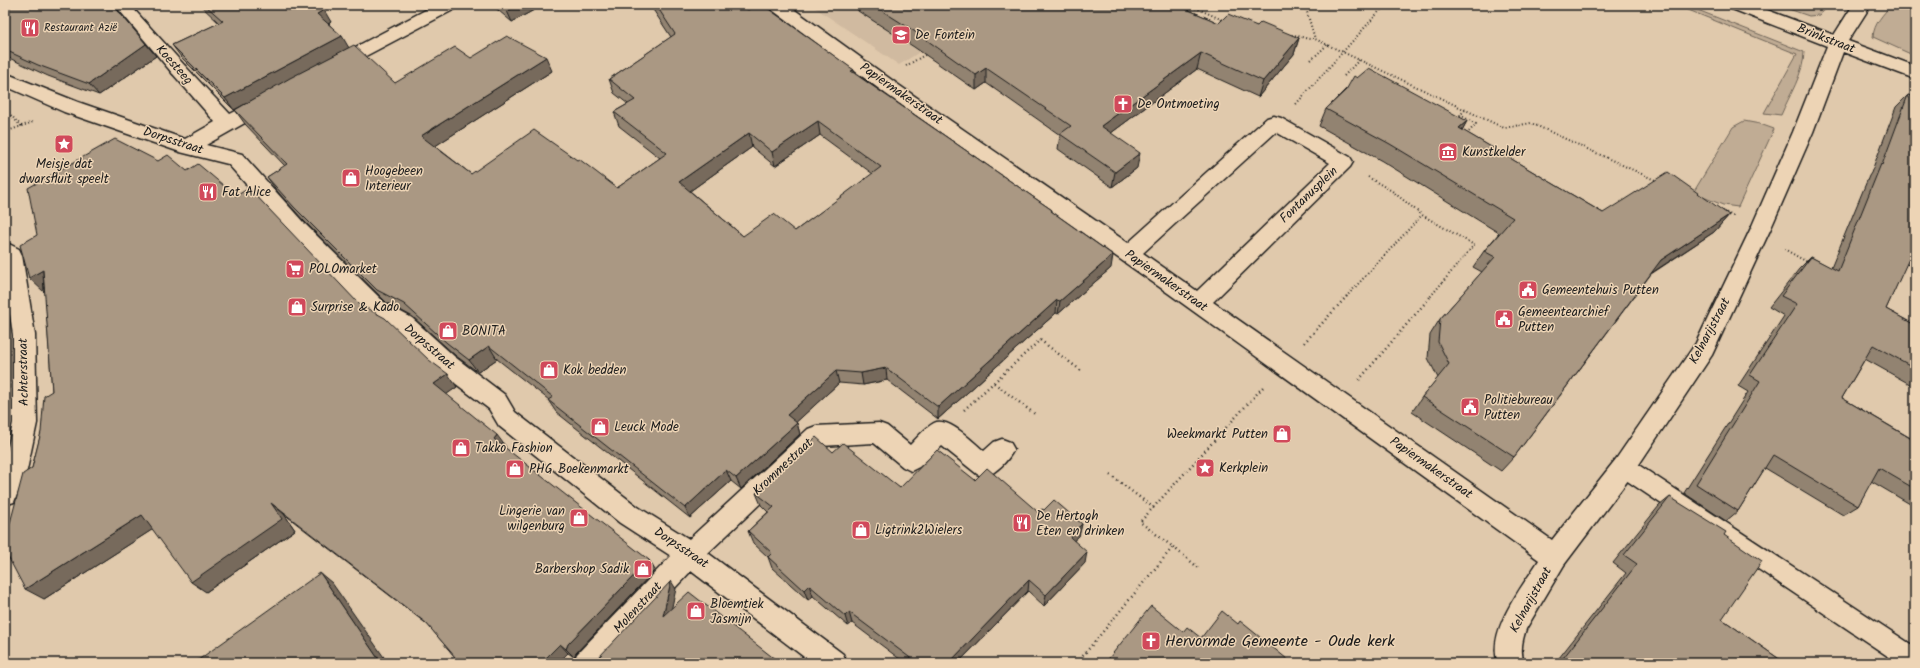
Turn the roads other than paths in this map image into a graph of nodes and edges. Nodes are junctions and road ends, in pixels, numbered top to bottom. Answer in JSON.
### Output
{"nodes":[{"id":1,"x":122,"y":5,"type":"edge"},
{"id":2,"x":449,"y":5,"type":"edge"},
{"id":3,"x":777,"y":5,"type":"edge"},
{"id":4,"x":1738,"y":5,"type":"edge"},
{"id":5,"x":1862,"y":5,"type":"edge"},
{"id":6,"x":1837,"y":44,"type":"junction"},
{"id":7,"x":179,"y":70,"type":"joint"},
{"id":8,"x":320,"y":73,"type":"edge"},
{"id":9,"x":1915,"y":73,"type":"edge"},
{"id":10,"x":5,"y":79,"type":"edge"},
{"id":11,"x":279,"y":94,"type":"edge"},
{"id":12,"x":227,"y":123,"type":"junction"},
{"id":13,"x":187,"y":146,"type":"junction"},
{"id":14,"x":5,"y":250,"type":"edge"},
{"id":15,"x":1129,"y":254,"type":"junction"},
{"id":16,"x":1198,"y":303,"type":"junction"},
{"id":17,"x":1002,"y":449,"type":"dead end"},
{"id":18,"x":1624,"y":467,"type":"junction"},
{"id":19,"x":5,"y":494,"type":"edge"},
{"id":20,"x":690,"y":554,"type":"junction"},
{"id":21,"x":1556,"y":557,"type":"junction"},
{"id":22,"x":1510,"y":659,"type":"edge"},
{"id":23,"x":1915,"y":661,"type":"edge"},
{"id":24,"x":586,"y":663,"type":"edge"},
{"id":25,"x":834,"y":663,"type":"edge"}],
"edges":[{"from":1,"to":7,"type":"lane","name":"Koesteeg"},
{"from":2,"to":8,"type":"street"},
{"from":3,"to":15,"type":"street","name":"Papiermakerstraat"},
{"from":4,"to":6,"type":"street","name":"Brinkstraat"},
{"from":5,"to":6,"type":"street","name":"Kelnarijstraat"},
{"from":6,"to":9,"type":"street","name":"Brinkstraat"},
{"from":6,"to":18,"type":"street","name":"Kelnarijstraat"},
{"from":7,"to":12,"type":"street","name":"Koesteeg"},
{"from":10,"to":13,"type":"street","name":"Dorpsstraat"},
{"from":11,"to":12,"type":"street"},
{"from":12,"to":13,"type":"street"},
{"from":13,"to":20,"type":"street","name":"Dorpsstraat"},
{"from":14,"to":19,"type":"street","name":"Achterstraat"},
{"from":15,"to":16,"type":"street","name":"Papiermakerstraat"},
{"from":15,"to":16,"type":"street","name":"Fontanusplein"},
{"from":16,"to":21,"type":"street","name":"Papiermakerstraat"},
{"from":17,"to":20,"type":"street","name":"Krommestraat"},
{"from":18,"to":21,"type":"street","name":"Kelnarijstraat"},
{"from":18,"to":23,"type":"lane"},
{"from":20,"to":24,"type":"street","name":"Molenstraat"},
{"from":20,"to":25,"type":"street","name":"Dorpsstraat"},
{"from":21,"to":22,"type":"street","name":"Kelnarijstraat"}]}
